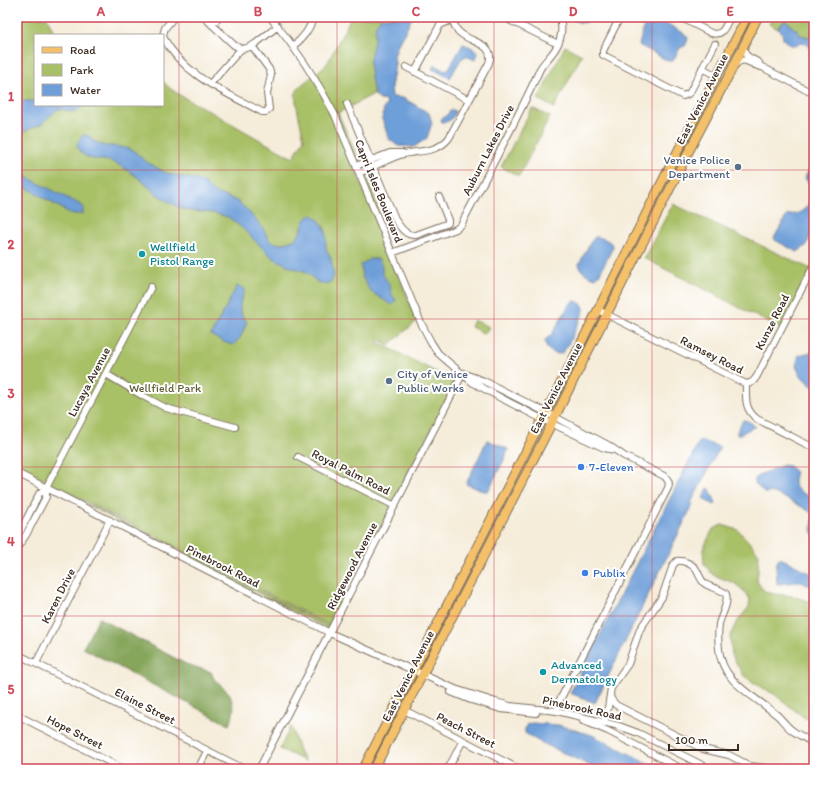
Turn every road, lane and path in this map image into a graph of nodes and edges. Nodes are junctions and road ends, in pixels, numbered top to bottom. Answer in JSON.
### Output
{"nodes":[{"id":1,"x":174,"y":17,"type":"edge"},
{"id":2,"x":204,"y":17,"type":"edge"},
{"id":3,"x":219,"y":17,"type":"edge"},
{"id":4,"x":270,"y":17,"type":"edge"},
{"id":5,"x":314,"y":17,"type":"edge"},
{"id":6,"x":508,"y":17,"type":"edge"},
{"id":7,"x":560,"y":17,"type":"edge"},
{"id":8,"x":620,"y":17,"type":"edge"},
{"id":9,"x":680,"y":17,"type":"edge"},
{"id":10,"x":730,"y":17,"type":"edge"},
{"id":11,"x":747,"y":17,"type":"edge"},
{"id":12,"x":758,"y":17,"type":"edge"},
{"id":13,"x":455,"y":18,"type":"edge"},
{"id":14,"x":212,"y":25,"type":"junction"},
{"id":15,"x":278,"y":26,"type":"junction"},
{"id":16,"x":164,"y":34,"type":"edge"},
{"id":17,"x":164,"y":38,"type":"edge"},
{"id":18,"x":745,"y":42,"type":"junction"},
{"id":19,"x":558,"y":44,"type":"junction"},
{"id":20,"x":715,"y":44,"type":"dead end"},
{"id":21,"x":252,"y":46,"type":"junction"},
{"id":22,"x":293,"y":46,"type":"junction"},
{"id":23,"x":240,"y":49,"type":"junction"},
{"id":24,"x":406,"y":67,"type":"dead end"},
{"id":25,"x":762,"y":67,"type":"junction"},
{"id":26,"x":702,"y":68,"type":"junction"},
{"id":27,"x":415,"y":72,"type":"junction"},
{"id":28,"x":730,"y":74,"type":"junction"},
{"id":29,"x":716,"y":76,"type":"junction"},
{"id":30,"x":210,"y":84,"type":"junction"},
{"id":31,"x":814,"y":94,"type":"edge"},
{"id":32,"x":469,"y":100,"type":"junction"},
{"id":33,"x":347,"y":104,"type":"dead end"},
{"id":34,"x":406,"y":154,"type":"junction"},
{"id":35,"x":370,"y":160,"type":"junction"},
{"id":36,"x":356,"y":166,"type":"junction"},
{"id":37,"x":373,"y":167,"type":"junction"},
{"id":38,"x":668,"y":170,"type":"junction"},
{"id":39,"x":359,"y":173,"type":"junction"},
{"id":40,"x":439,"y":197,"type":"dead end"},
{"id":41,"x":641,"y":246,"type":"junction"},
{"id":42,"x":392,"y":253,"type":"junction"},
{"id":43,"x":814,"y":265,"type":"edge"},
{"id":44,"x":151,"y":287,"type":"dead end"},
{"id":45,"x":598,"y":310,"type":"junction"},
{"id":46,"x":607,"y":314,"type":"junction"},
{"id":47,"x":106,"y":374,"type":"junction"},
{"id":48,"x":463,"y":374,"type":"junction"},
{"id":49,"x":746,"y":384,"type":"junction"},
{"id":50,"x":544,"y":416,"type":"junction"},
{"id":51,"x":553,"y":420,"type":"junction"},
{"id":52,"x":235,"y":426,"type":"dead end"},
{"id":53,"x":814,"y":448,"type":"edge"},
{"id":54,"x":298,"y":457,"type":"dead end"},
{"id":55,"x":17,"y":473,"type":"edge"},
{"id":56,"x":46,"y":488,"type":"junction"},
{"id":57,"x":501,"y":500,"type":"junction"},
{"id":58,"x":395,"y":506,"type":"junction"},
{"id":59,"x":110,"y":520,"type":"junction"},
{"id":60,"x":17,"y":540,"type":"edge"},
{"id":61,"x":477,"y":547,"type":"junction"},
{"id":62,"x":17,"y":548,"type":"edge"},
{"id":63,"x":483,"y":556,"type":"junction"},
{"id":64,"x":466,"y":590,"type":"junction"},
{"id":65,"x":330,"y":633,"type":"junction"},
{"id":66,"x":17,"y":654,"type":"edge"},
{"id":67,"x":36,"y":663,"type":"junction"},
{"id":68,"x":414,"y":671,"type":"junction"},
{"id":69,"x":422,"y":675,"type":"junction"},
{"id":70,"x":610,"y":694,"type":"junction"},
{"id":71,"x":472,"y":698,"type":"junction"},
{"id":72,"x":616,"y":705,"type":"junction"},
{"id":73,"x":608,"y":708,"type":"junction"},
{"id":74,"x":404,"y":710,"type":"junction"},
{"id":75,"x":557,"y":711,"type":"junction"},
{"id":76,"x":17,"y":715,"type":"edge"},
{"id":77,"x":604,"y":723,"type":"junction"},
{"id":78,"x":463,"y":740,"type":"junction"},
{"id":79,"x":814,"y":744,"type":"edge"},
{"id":80,"x":207,"y":751,"type":"junction"},
{"id":81,"x":123,"y":769,"type":"edge"},
{"id":82,"x":198,"y":769,"type":"edge"},
{"id":83,"x":244,"y":769,"type":"edge"},
{"id":84,"x":259,"y":769,"type":"edge"},
{"id":85,"x":363,"y":769,"type":"edge"},
{"id":86,"x":374,"y":769,"type":"edge"},
{"id":87,"x":448,"y":769,"type":"edge"},
{"id":88,"x":518,"y":769,"type":"edge"},
{"id":89,"x":682,"y":769,"type":"edge"},
{"id":90,"x":710,"y":769,"type":"edge"},
{"id":91,"x":772,"y":769,"type":"edge"}],
"edges":[{"from":1,"to":16,"type":"street"},
{"from":2,"to":14,"type":"street"},
{"from":3,"to":14,"type":"street"},
{"from":4,"to":15,"type":"street","name":"Capri Isles Boulevard"},
{"from":5,"to":22,"type":"street"},
{"from":6,"to":19,"type":"street"},
{"from":7,"to":19,"type":"street"},
{"from":8,"to":26,"type":"street"},
{"from":9,"to":10,"type":"street"},
{"from":11,"to":29,"type":"main road","name":"East Venice Avenue"},
{"from":12,"to":18,"type":"main road","name":"East Venice Avenue"},
{"from":13,"to":27,"type":"street"},
{"from":13,"to":32,"type":"street"},
{"from":14,"to":23,"type":"street"},
{"from":15,"to":21,"type":"street"},
{"from":15,"to":22,"type":"street","name":"Capri Isles Boulevard"},
{"from":17,"to":30,"type":"street"},
{"from":18,"to":25,"type":"street"},
{"from":18,"to":28,"type":"main road","name":"East Venice Avenue"},
{"from":19,"to":42,"type":"street","name":"Auburn Lakes Drive"},
{"from":20,"to":26,"type":"street"},
{"from":21,"to":23,"type":"street"},
{"from":21,"to":30,"type":"street"},
{"from":22,"to":36,"type":"street","name":"Capri Isles Boulevard"},
{"from":23,"to":30,"type":"street"},
{"from":24,"to":27,"type":"street"},
{"from":25,"to":28,"type":"street"},
{"from":25,"to":31,"type":"street"},
{"from":26,"to":29,"type":"street"},
{"from":27,"to":32,"type":"street"},
{"from":28,"to":41,"type":"main road","name":"East Venice Avenue"},
{"from":29,"to":38,"type":"main road","name":"East Venice Avenue"},
{"from":32,"to":34,"type":"street"},
{"from":33,"to":35,"type":"street"},
{"from":34,"to":35,"type":"street"},
{"from":34,"to":37,"type":"street"},
{"from":35,"to":36,"type":"street"},
{"from":35,"to":37,"type":"street"},
{"from":36,"to":39,"type":"street","name":"Capri Isles Boulevard"},
{"from":37,"to":39,"type":"street"},
{"from":37,"to":40,"type":"street"},
{"from":38,"to":41,"type":"main road"},
{"from":38,"to":45,"type":"main road","name":"East Venice Avenue"},
{"from":39,"to":42,"type":"street","name":"Capri Isles Boulevard"},
{"from":41,"to":46,"type":"main road","name":"East Venice Avenue"},
{"from":42,"to":48,"type":"street","name":"Capri Isles Boulevard"},
{"from":43,"to":49,"type":"street","name":"Kunze Road"},
{"from":44,"to":47,"type":"street","name":"Lucaya Avenue"},
{"from":45,"to":46,"type":"street","name":"Ramsey Road"},
{"from":45,"to":50,"type":"main road","name":"East Venice Avenue"},
{"from":46,"to":49,"type":"street","name":"Ramsey Road"},
{"from":46,"to":51,"type":"main road","name":"East Venice Avenue"},
{"from":47,"to":52,"type":"street"},
{"from":47,"to":56,"type":"street","name":"Lucaya Avenue"},
{"from":48,"to":50,"type":"street","name":"Capri Isles Boulevard"},
{"from":48,"to":58,"type":"street","name":"Ridgewood Avenue"},
{"from":49,"to":53,"type":"street","name":"Ramsey Road"},
{"from":50,"to":51,"type":"street","name":"Capri Isles Boulevard"},
{"from":50,"to":57,"type":"main road","name":"East Venice Avenue"},
{"from":51,"to":63,"type":"main road","name":"East Venice Avenue"},
{"from":51,"to":75,"type":"street","name":"Capri Isles Boulevard"},
{"from":54,"to":58,"type":"street","name":"Royal Palm Road"},
{"from":55,"to":56,"type":"street","name":"Pinebrook Road"},
{"from":56,"to":59,"type":"street","name":"Pinebrook Road"},
{"from":56,"to":60,"type":"street","name":"Lucaya Avenue"},
{"from":56,"to":62,"type":"street","name":"Lucaya Avenue"},
{"from":57,"to":61,"type":"main road","name":"East Venice Avenue"},
{"from":57,"to":63,"type":"main road"},
{"from":58,"to":65,"type":"street","name":"Ridgewood Avenue"},
{"from":59,"to":65,"type":"street","name":"Pinebrook Road"},
{"from":59,"to":67,"type":"street","name":"Karen Drive"},
{"from":61,"to":64,"type":"main road"},
{"from":61,"to":68,"type":"main road","name":"East Venice Avenue"},
{"from":63,"to":64,"type":"main road","name":"East Venice Avenue"},
{"from":64,"to":69,"type":"main road","name":"East Venice Avenue"},
{"from":65,"to":68,"type":"street","name":"Pinebrook Road"},
{"from":65,"to":84,"type":"street","name":"Ridgewood Avenue"},
{"from":66,"to":67,"type":"street"},
{"from":67,"to":80,"type":"street","name":"Elaine Street"},
{"from":68,"to":69,"type":"street","name":"Pinebrook Road"},
{"from":68,"to":85,"type":"main road","name":"East Venice Avenue"},
{"from":69,"to":71,"type":"street","name":"Pinebrook Road"},
{"from":69,"to":74,"type":"main road","name":"East Venice Avenue"},
{"from":70,"to":72,"type":"street"},
{"from":70,"to":73,"type":"street"},
{"from":70,"to":79,"type":"street"},
{"from":71,"to":75,"type":"street","name":"Pinebrook Road"},
{"from":71,"to":89,"type":"street","name":"Pinebrook Road"},
{"from":72,"to":73,"type":"street"},
{"from":72,"to":91,"type":"street"},
{"from":73,"to":77,"type":"street"},
{"from":74,"to":78,"type":"street","name":"Peach Street"},
{"from":74,"to":86,"type":"main road","name":"East Venice Avenue"},
{"from":75,"to":77,"type":"street","name":"Pinebrook Road"},
{"from":76,"to":81,"type":"street","name":"Hope Street"},
{"from":77,"to":90,"type":"street","name":"Pinebrook Road"},
{"from":78,"to":87,"type":"street"},
{"from":78,"to":88,"type":"street","name":"Peach Street"},
{"from":80,"to":82,"type":"street"},
{"from":80,"to":83,"type":"street","name":"Elaine Street"}]}
